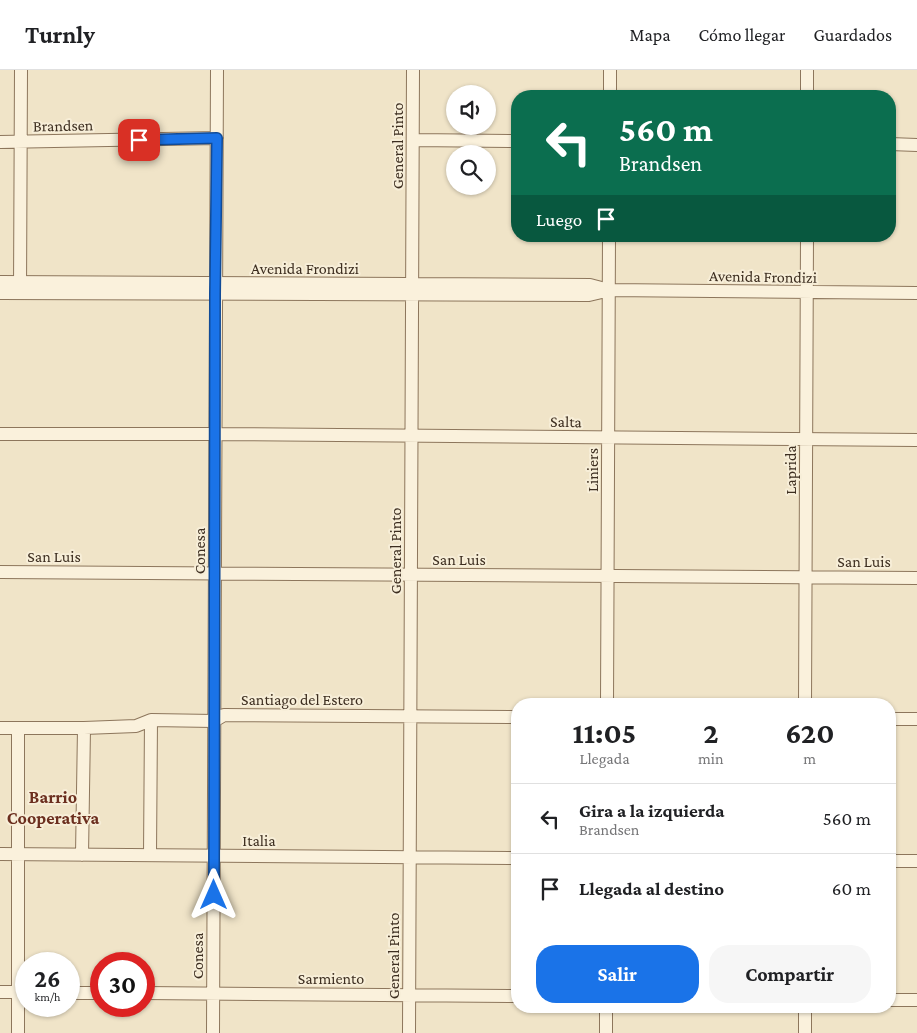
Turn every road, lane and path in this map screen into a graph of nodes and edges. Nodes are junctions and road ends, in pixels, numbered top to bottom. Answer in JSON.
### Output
{"nodes":[{"id":1,"x":21,"y":70,"type":"edge"},
{"id":2,"x":217,"y":70,"type":"edge"},
{"id":3,"x":413,"y":70,"type":"edge"},
{"id":4,"x":610,"y":70,"type":"edge"},
{"id":5,"x":807,"y":70,"type":"edge"},
{"id":6,"x":610,"y":90,"type":"edge"},
{"id":7,"x":807,"y":90,"type":"edge"},
{"id":8,"x":217,"y":138,"type":"junction"},
{"id":9,"x":413,"y":140,"type":"junction"},
{"id":10,"x":511,"y":141,"type":"edge"},
{"id":11,"x":0,"y":142,"type":"edge"},
{"id":12,"x":21,"y":142,"type":"junction"},
{"id":13,"x":896,"y":144,"type":"edge"},
{"id":14,"x":917,"y":145,"type":"edge"},
{"id":15,"x":609,"y":242,"type":"edge"},
{"id":16,"x":807,"y":242,"type":"edge"},
{"id":17,"x":0,"y":282,"type":"edge"},
{"id":18,"x":20,"y":288,"type":"junction"},
{"id":19,"x":215,"y":289,"type":"junction"},
{"id":20,"x":412,"y":289,"type":"junction"},
{"id":21,"x":608,"y":290,"type":"junction"},
{"id":22,"x":806,"y":292,"type":"junction"},
{"id":23,"x":0,"y":293,"type":"edge"},
{"id":24,"x":917,"y":293,"type":"edge"},
{"id":25,"x":0,"y":434,"type":"edge"},
{"id":26,"x":215,"y":434,"type":"junction"},
{"id":27,"x":412,"y":435,"type":"junction"},
{"id":28,"x":608,"y":437,"type":"junction"},
{"id":29,"x":806,"y":439,"type":"junction"},
{"id":30,"x":917,"y":440,"type":"edge"},
{"id":31,"x":0,"y":572,"type":"edge"},
{"id":32,"x":215,"y":573,"type":"junction"},
{"id":33,"x":411,"y":574,"type":"junction"},
{"id":34,"x":608,"y":576,"type":"junction"},
{"id":35,"x":806,"y":577,"type":"junction"},
{"id":36,"x":917,"y":578,"type":"edge"},
{"id":37,"x":607,"y":698,"type":"edge"},
{"id":38,"x":805,"y":698,"type":"edge"},
{"id":39,"x":410,"y":716,"type":"junction"},
{"id":40,"x":511,"y":717,"type":"edge"},
{"id":41,"x":896,"y":719,"type":"edge"},
{"id":42,"x":917,"y":719,"type":"edge"},
{"id":43,"x":151,"y":720,"type":"junction"},
{"id":44,"x":214,"y":721,"type":"junction"},
{"id":45,"x":0,"y":728,"type":"edge"},
{"id":46,"x":18,"y":728,"type":"junction"},
{"id":47,"x":84,"y":728,"type":"junction"},
{"id":48,"x":0,"y":854,"type":"edge"},
{"id":49,"x":18,"y":854,"type":"junction"},
{"id":50,"x":82,"y":855,"type":"junction"},
{"id":51,"x":150,"y":855,"type":"junction"},
{"id":52,"x":214,"y":856,"type":"junction"},
{"id":53,"x":410,"y":857,"type":"junction"},
{"id":54,"x":511,"y":858,"type":"edge"},
{"id":55,"x":896,"y":861,"type":"edge"},
{"id":56,"x":917,"y":861,"type":"edge"},
{"id":57,"x":21,"y":952,"type":"edge"},
{"id":58,"x":0,"y":992,"type":"edge"},
{"id":59,"x":15,"y":992,"type":"edge"},
{"id":60,"x":155,"y":993,"type":"edge"},
{"id":61,"x":214,"y":994,"type":"junction"},
{"id":62,"x":409,"y":995,"type":"junction"},
{"id":63,"x":511,"y":996,"type":"edge"},
{"id":64,"x":896,"y":1000,"type":"edge"},
{"id":65,"x":917,"y":1000,"type":"edge"},
{"id":66,"x":606,"y":1013,"type":"edge"},
{"id":67,"x":805,"y":1013,"type":"edge"},
{"id":68,"x":20,"y":1017,"type":"edge"},
{"id":69,"x":18,"y":1033,"type":"edge"},
{"id":70,"x":213,"y":1033,"type":"edge"},
{"id":71,"x":409,"y":1033,"type":"edge"},
{"id":72,"x":606,"y":1033,"type":"edge"},
{"id":73,"x":805,"y":1033,"type":"edge"}],
"edges":[{"from":1,"to":12,"type":"street"},
{"from":2,"to":8,"type":"street","name":"Conesa"},
{"from":3,"to":9,"type":"street","name":"General Pinto"},
{"from":4,"to":6,"type":"street"},
{"from":5,"to":7,"type":"street"},
{"from":8,"to":12,"type":"street","name":"Brandsen"},
{"from":8,"to":19,"type":"street","name":"Conesa"},
{"from":9,"to":10,"type":"street"},
{"from":9,"to":20,"type":"street","name":"General Pinto"},
{"from":11,"to":12,"type":"street","name":"Brandsen"},
{"from":12,"to":18,"type":"street"},
{"from":13,"to":14,"type":"street"},
{"from":15,"to":21,"type":"street","name":"Liniers"},
{"from":16,"to":22,"type":"street","name":"Laprida"},
{"from":17,"to":18,"type":"street","name":"Avenida Frondizi"},
{"from":18,"to":19,"type":"street","name":"Avenida Frondizi"},
{"from":18,"to":23,"type":"street","name":"Avenida Frondizi"},
{"from":19,"to":20,"type":"street","name":"Avenida Frondizi"},
{"from":19,"to":26,"type":"street","name":"Conesa"},
{"from":20,"to":21,"type":"street","name":"Avenida Frondizi"},
{"from":20,"to":27,"type":"street","name":"General Pinto"},
{"from":21,"to":22,"type":"street","name":"Avenida Frondizi"},
{"from":21,"to":28,"type":"street","name":"Liniers"},
{"from":22,"to":24,"type":"street","name":"Avenida Frondizi"},
{"from":22,"to":29,"type":"street","name":"Laprida"},
{"from":25,"to":26,"type":"street","name":"Salta"},
{"from":26,"to":27,"type":"street","name":"Salta"},
{"from":26,"to":32,"type":"street","name":"Conesa"},
{"from":27,"to":28,"type":"street","name":"Salta"},
{"from":27,"to":33,"type":"street","name":"General Pinto"},
{"from":28,"to":29,"type":"street","name":"Salta"},
{"from":28,"to":34,"type":"street","name":"Liniers"},
{"from":29,"to":30,"type":"street","name":"Salta"},
{"from":29,"to":35,"type":"street","name":"Laprida"},
{"from":31,"to":32,"type":"street","name":"San Luis"},
{"from":32,"to":33,"type":"street","name":"San Luis"},
{"from":32,"to":44,"type":"street","name":"Conesa"},
{"from":33,"to":34,"type":"street","name":"San Luis"},
{"from":33,"to":39,"type":"street","name":"General Pinto"},
{"from":34,"to":35,"type":"street","name":"San Luis"},
{"from":34,"to":37,"type":"street","name":"Liniers"},
{"from":35,"to":36,"type":"street","name":"San Luis"},
{"from":35,"to":38,"type":"street","name":"Laprida"},
{"from":39,"to":40,"type":"street","name":"Santiago del Estero"},
{"from":39,"to":44,"type":"street","name":"Santiago del Estero"},
{"from":39,"to":53,"type":"street","name":"General Pinto"},
{"from":41,"to":42,"type":"street"},
{"from":43,"to":44,"type":"street","name":"Santiago del Estero"},
{"from":43,"to":47,"type":"street","name":"Santiago del Estero"},
{"from":43,"to":51,"type":"street"},
{"from":44,"to":52,"type":"street","name":"Conesa"},
{"from":45,"to":46,"type":"street","name":"Santiago del Estero"},
{"from":46,"to":47,"type":"street","name":"Santiago del Estero"},
{"from":46,"to":49,"type":"street"},
{"from":47,"to":50,"type":"street"},
{"from":48,"to":49,"type":"street","name":"Italia"},
{"from":49,"to":50,"type":"street","name":"Italia"},
{"from":49,"to":57,"type":"street"},
{"from":50,"to":51,"type":"street","name":"Italia"},
{"from":51,"to":52,"type":"street","name":"Italia"},
{"from":52,"to":53,"type":"street","name":"Italia"},
{"from":52,"to":61,"type":"street","name":"Conesa"},
{"from":53,"to":54,"type":"street","name":"Italia"},
{"from":53,"to":62,"type":"street","name":"General Pinto"},
{"from":55,"to":56,"type":"street"},
{"from":58,"to":59,"type":"street"},
{"from":60,"to":61,"type":"street","name":"Sarmiento"},
{"from":61,"to":62,"type":"street","name":"Sarmiento"},
{"from":61,"to":70,"type":"street","name":"Conesa"},
{"from":62,"to":63,"type":"street","name":"Sarmiento"},
{"from":62,"to":71,"type":"street","name":"General Pinto"},
{"from":64,"to":65,"type":"street"},
{"from":66,"to":72,"type":"street"},
{"from":67,"to":73,"type":"street"},
{"from":68,"to":69,"type":"street"}]}
